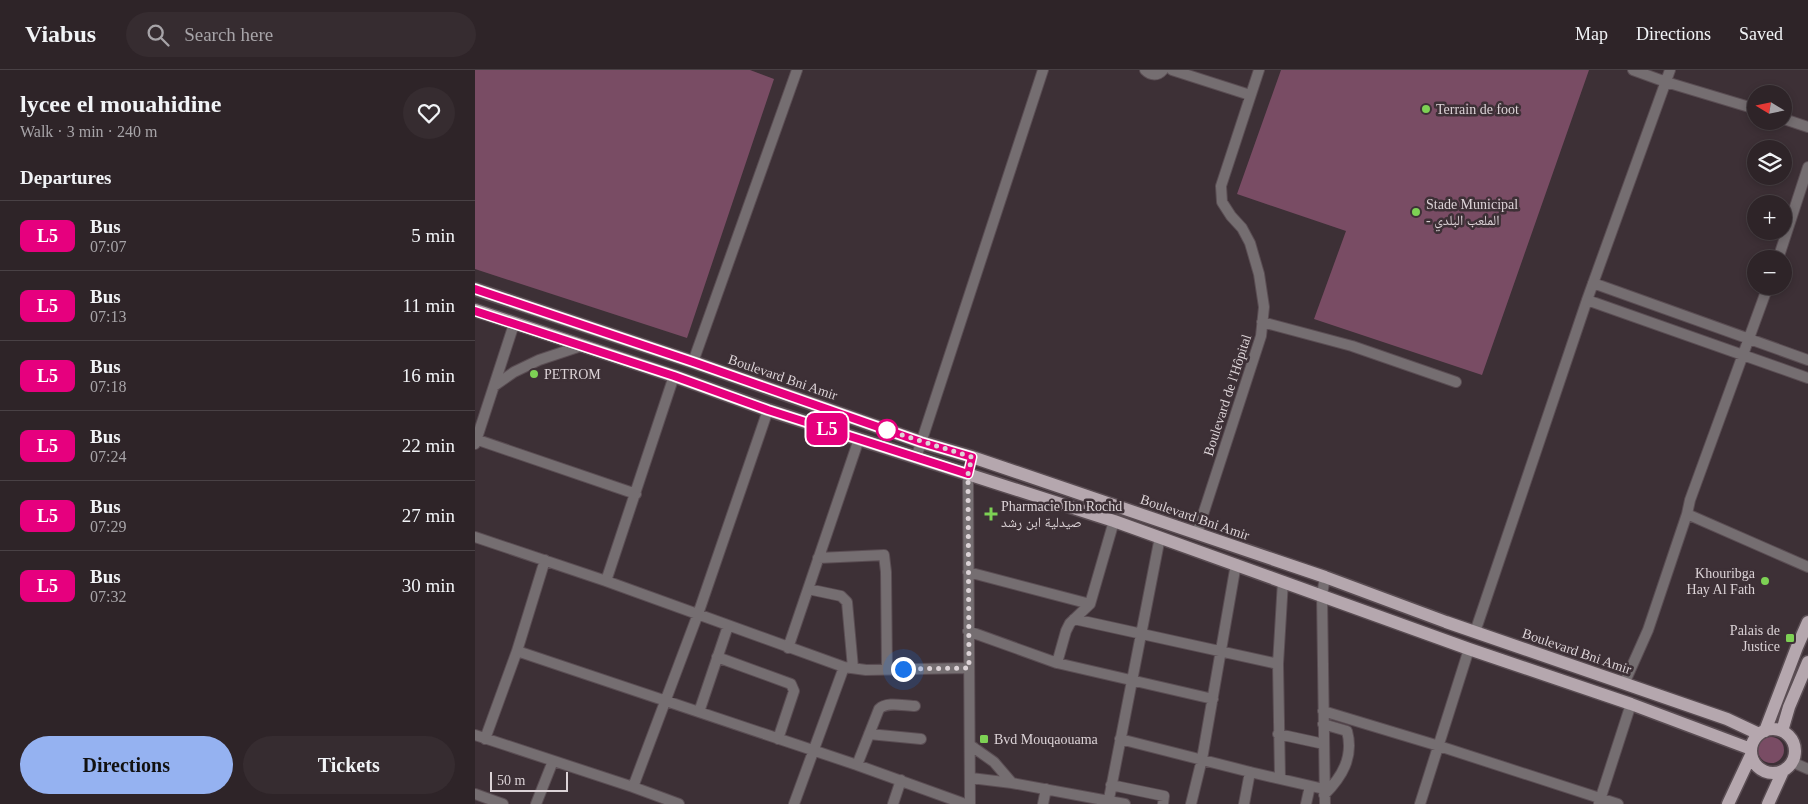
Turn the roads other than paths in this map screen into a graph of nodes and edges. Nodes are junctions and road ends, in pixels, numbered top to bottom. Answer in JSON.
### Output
{"nodes":[{"id":1,"x":797,"y":70,"type":"edge"},
{"id":2,"x":1043,"y":70,"type":"edge"},
{"id":3,"x":1145,"y":70,"type":"edge"},
{"id":4,"x":1163,"y":70,"type":"edge"},
{"id":5,"x":1172,"y":70,"type":"edge"},
{"id":6,"x":1259,"y":70,"type":"edge"},
{"id":7,"x":1633,"y":70,"type":"edge"},
{"id":8,"x":1670,"y":70,"type":"edge"},
{"id":9,"x":1666,"y":82,"type":"junction"},
{"id":10,"x":1251,"y":95,"type":"junction"},
{"id":11,"x":1747,"y":106,"type":"edge"},
{"id":12,"x":1793,"y":121,"type":"edge"},
{"id":13,"x":1808,"y":127,"type":"edge"},
{"id":14,"x":1808,"y":167,"type":"edge"},
{"id":15,"x":1780,"y":250,"type":"edge"},
{"id":16,"x":1593,"y":283,"type":"junction"},
{"id":17,"x":475,"y":289,"type":"edge"},
{"id":18,"x":1765,"y":295,"type":"edge"},
{"id":19,"x":1587,"y":300,"type":"junction"},
{"id":20,"x":475,"y":310,"type":"edge"},
{"id":21,"x":1682,"y":315,"type":"junction"},
{"id":22,"x":1262,"y":322,"type":"junction"},
{"id":23,"x":515,"y":324,"type":"junction"},
{"id":24,"x":1676,"y":330,"type":"junction"},
{"id":25,"x":1749,"y":338,"type":"junction"},
{"id":26,"x":581,"y":346,"type":"junction"},
{"id":27,"x":1743,"y":354,"type":"junction"},
{"id":28,"x":1808,"y":360,"type":"edge"},
{"id":29,"x":693,"y":362,"type":"junction"},
{"id":30,"x":674,"y":376,"type":"junction"},
{"id":31,"x":1808,"y":378,"type":"edge"},
{"id":32,"x":1456,"y":382,"type":"dead end"},
{"id":33,"x":494,"y":386,"type":"junction"},
{"id":34,"x":768,"y":410,"type":"junction"},
{"id":35,"x":859,"y":439,"type":"junction"},
{"id":36,"x":476,"y":441,"type":"edge"},
{"id":37,"x":921,"y":442,"type":"junction"},
{"id":38,"x":972,"y":457,"type":"junction"},
{"id":39,"x":916,"y":458,"type":"junction"},
{"id":40,"x":968,"y":474,"type":"junction"},
{"id":41,"x":636,"y":494,"type":"junction"},
{"id":42,"x":1687,"y":514,"type":"junction"},
{"id":43,"x":1114,"y":521,"type":"junction"},
{"id":44,"x":1197,"y":533,"type":"junction"},
{"id":45,"x":475,"y":537,"type":"edge"},
{"id":46,"x":1160,"y":537,"type":"junction"},
{"id":47,"x":819,"y":558,"type":"junction"},
{"id":48,"x":545,"y":560,"type":"junction"},
{"id":49,"x":1236,"y":564,"type":"junction"},
{"id":50,"x":1808,"y":567,"type":"edge"},
{"id":51,"x":968,"y":572,"type":"junction"},
{"id":52,"x":1325,"y":577,"type":"junction"},
{"id":53,"x":606,"y":581,"type":"junction"},
{"id":54,"x":1283,"y":581,"type":"junction"},
{"id":55,"x":808,"y":589,"type":"junction"},
{"id":56,"x":1322,"y":595,"type":"junction"},
{"id":57,"x":1090,"y":604,"type":"junction"},
{"id":58,"x":698,"y":614,"type":"junction"},
{"id":59,"x":1074,"y":619,"type":"junction"},
{"id":60,"x":1808,"y":622,"type":"edge"},
{"id":61,"x":728,"y":626,"type":"junction"},
{"id":62,"x":968,"y":631,"type":"junction"},
{"id":63,"x":1475,"y":632,"type":"junction"},
{"id":64,"x":1141,"y":634,"type":"junction"},
{"id":65,"x":788,"y":648,"type":"junction"},
{"id":66,"x":1469,"y":649,"type":"junction"},
{"id":67,"x":517,"y":651,"type":"junction"},
{"id":68,"x":1221,"y":653,"type":"junction"},
{"id":69,"x":717,"y":657,"type":"junction"},
{"id":70,"x":1808,"y":662,"type":"edge"},
{"id":71,"x":1057,"y":663,"type":"junction"},
{"id":72,"x":1278,"y":664,"type":"junction"},
{"id":73,"x":848,"y":668,"type":"junction"},
{"id":74,"x":969,"y":668,"type":"junction"},
{"id":75,"x":887,"y":669,"type":"junction"},
{"id":76,"x":1132,"y":681,"type":"junction"},
{"id":77,"x":1624,"y":684,"type":"junction"},
{"id":78,"x":1213,"y":699,"type":"junction"},
{"id":79,"x":665,"y":701,"type":"junction"},
{"id":80,"x":1631,"y":704,"type":"junction"},
{"id":81,"x":915,"y":706,"type":"dead end"},
{"id":82,"x":1323,"y":711,"type":"junction"},
{"id":83,"x":699,"y":712,"type":"junction"},
{"id":84,"x":1323,"y":724,"type":"junction"},
{"id":85,"x":1782,"y":731,"type":"junction"},
{"id":86,"x":1762,"y":732,"type":"junction"},
{"id":87,"x":869,"y":734,"type":"junction"},
{"id":88,"x":1278,"y":734,"type":"junction"},
{"id":89,"x":480,"y":737,"type":"edge"},
{"id":90,"x":1121,"y":738,"type":"junction"},
{"id":91,"x":778,"y":739,"type":"junction"},
{"id":92,"x":921,"y":739,"type":"dead end"},
{"id":93,"x":1323,"y":744,"type":"junction"},
{"id":94,"x":970,"y":745,"type":"junction"},
{"id":95,"x":1439,"y":746,"type":"junction"},
{"id":96,"x":813,"y":750,"type":"junction"},
{"id":97,"x":1751,"y":752,"type":"junction"},
{"id":98,"x":1202,"y":758,"type":"junction"},
{"id":99,"x":553,"y":761,"type":"junction"},
{"id":100,"x":857,"y":765,"type":"junction"},
{"id":101,"x":1787,"y":766,"type":"junction"},
{"id":102,"x":1808,"y":770,"type":"edge"},
{"id":103,"x":1250,"y":772,"type":"junction"},
{"id":104,"x":971,"y":778,"type":"junction"},
{"id":105,"x":1280,"y":778,"type":"junction"},
{"id":106,"x":901,"y":780,"type":"junction"},
{"id":107,"x":1012,"y":783,"type":"junction"},
{"id":108,"x":1111,"y":785,"type":"junction"},
{"id":109,"x":1310,"y":786,"type":"junction"},
{"id":110,"x":633,"y":787,"type":"junction"},
{"id":111,"x":1046,"y":789,"type":"junction"},
{"id":112,"x":475,"y":794,"type":"edge"},
{"id":113,"x":1324,"y":796,"type":"edge"},
{"id":114,"x":1078,"y":800,"type":"edge"},
{"id":115,"x":1600,"y":801,"type":"edge"},
{"id":116,"x":1108,"y":803,"type":"edge"},
{"id":117,"x":503,"y":804,"type":"edge"},
{"id":118,"x":536,"y":804,"type":"edge"},
{"id":119,"x":679,"y":804,"type":"edge"},
{"id":120,"x":794,"y":804,"type":"edge"},
{"id":121,"x":893,"y":804,"type":"edge"},
{"id":122,"x":965,"y":804,"type":"edge"},
{"id":123,"x":970,"y":804,"type":"edge"},
{"id":124,"x":1043,"y":804,"type":"edge"},
{"id":125,"x":1125,"y":804,"type":"edge"},
{"id":126,"x":1164,"y":804,"type":"edge"},
{"id":127,"x":1191,"y":804,"type":"edge"},
{"id":128,"x":1244,"y":804,"type":"edge"},
{"id":129,"x":1306,"y":804,"type":"edge"},
{"id":130,"x":1420,"y":804,"type":"edge"},
{"id":131,"x":1617,"y":804,"type":"edge"},
{"id":132,"x":1728,"y":804,"type":"edge"},
{"id":133,"x":1768,"y":804,"type":"edge"}],
"edges":[{"from":1,"to":29,"type":"street"},
{"from":2,"to":37,"type":"street"},
{"from":3,"to":4,"type":"street"},
{"from":5,"to":10,"type":"street"},
{"from":6,"to":10,"type":"street","name":"Boulevard de l'Hôpital"},
{"from":7,"to":9,"type":"street"},
{"from":8,"to":9,"type":"street"},
{"from":9,"to":11,"type":"street"},
{"from":9,"to":16,"type":"street"},
{"from":10,"to":22,"type":"street","name":"Boulevard de l'Hôpital"},
{"from":12,"to":13,"type":"street"},
{"from":14,"to":15,"type":"street"},
{"from":16,"to":19,"type":"street"},
{"from":16,"to":21,"type":"street"},
{"from":17,"to":29,"type":"main road","name":"Boulevard Bni Amir"},
{"from":18,"to":25,"type":"street"},
{"from":19,"to":24,"type":"street"},
{"from":19,"to":63,"type":"street"},
{"from":20,"to":23,"type":"main road"},
{"from":21,"to":24,"type":"street"},
{"from":21,"to":25,"type":"street"},
{"from":22,"to":32,"type":"street"},
{"from":22,"to":44,"type":"street","name":"Boulevard de l'Hôpital"},
{"from":23,"to":26,"type":"main road"},
{"from":23,"to":33,"type":"street"},
{"from":24,"to":27,"type":"street"},
{"from":25,"to":27,"type":"street"},
{"from":25,"to":28,"type":"street"},
{"from":26,"to":30,"type":"main road"},
{"from":26,"to":33,"type":"street"},
{"from":27,"to":31,"type":"street"},
{"from":27,"to":42,"type":"street"},
{"from":29,"to":37,"type":"main road","name":"Boulevard Bni Amir"},
{"from":30,"to":34,"type":"main road"},
{"from":30,"to":41,"type":"street"},
{"from":33,"to":36,"type":"street"},
{"from":34,"to":35,"type":"main road"},
{"from":34,"to":58,"type":"street"},
{"from":35,"to":39,"type":"main road"},
{"from":35,"to":47,"type":"street"},
{"from":36,"to":41,"type":"street"},
{"from":37,"to":38,"type":"main road","name":"Boulevard Bni Amir"},
{"from":37,"to":39,"type":"street"},
{"from":38,"to":40,"type":"street"},
{"from":38,"to":44,"type":"main road","name":"Boulevard Bni Amir"},
{"from":39,"to":40,"type":"main road"},
{"from":40,"to":43,"type":"main road"},
{"from":40,"to":51,"type":"street"},
{"from":41,"to":53,"type":"street"},
{"from":42,"to":50,"type":"street"},
{"from":42,"to":77,"type":"street"},
{"from":43,"to":46,"type":"main road"},
{"from":43,"to":57,"type":"street"},
{"from":44,"to":52,"type":"main road","name":"Boulevard Bni Amir"},
{"from":45,"to":48,"type":"street"},
{"from":46,"to":49,"type":"main road"},
{"from":46,"to":64,"type":"street"},
{"from":47,"to":55,"type":"street"},
{"from":47,"to":75,"type":"street"},
{"from":48,"to":53,"type":"street"},
{"from":48,"to":67,"type":"street"},
{"from":49,"to":54,"type":"main road"},
{"from":49,"to":68,"type":"street"},
{"from":51,"to":57,"type":"street"},
{"from":51,"to":62,"type":"street"},
{"from":52,"to":56,"type":"street"},
{"from":52,"to":63,"type":"main road","name":"Boulevard Bni Amir"},
{"from":53,"to":58,"type":"street"},
{"from":54,"to":56,"type":"main road"},
{"from":54,"to":72,"type":"street"},
{"from":55,"to":65,"type":"street"},
{"from":55,"to":73,"type":"street"},
{"from":56,"to":66,"type":"main road"},
{"from":56,"to":82,"type":"street"},
{"from":57,"to":59,"type":"street"},
{"from":58,"to":61,"type":"street"},
{"from":58,"to":79,"type":"street"},
{"from":59,"to":64,"type":"street"},
{"from":59,"to":71,"type":"street"},
{"from":60,"to":86,"type":"main road"},
{"from":61,"to":65,"type":"street"},
{"from":61,"to":69,"type":"street"},
{"from":62,"to":71,"type":"street"},
{"from":62,"to":74,"type":"street"},
{"from":63,"to":77,"type":"main road","name":"Boulevard Bni Amir"},
{"from":64,"to":68,"type":"street"},
{"from":64,"to":76,"type":"street"},
{"from":65,"to":73,"type":"street"},
{"from":66,"to":80,"type":"main road"},
{"from":66,"to":95,"type":"street"},
{"from":67,"to":79,"type":"street"},
{"from":67,"to":89,"type":"street"},
{"from":68,"to":72,"type":"street"},
{"from":68,"to":78,"type":"street"},
{"from":69,"to":83,"type":"street"},
{"from":69,"to":91,"type":"street"},
{"from":70,"to":85,"type":"main road"},
{"from":71,"to":76,"type":"street"},
{"from":72,"to":88,"type":"street"},
{"from":73,"to":75,"type":"street"},
{"from":73,"to":96,"type":"street"},
{"from":74,"to":75,"type":"street"},
{"from":74,"to":94,"type":"street"},
{"from":76,"to":78,"type":"street"},
{"from":76,"to":90,"type":"street"},
{"from":77,"to":86,"type":"main road","name":"Boulevard Bni Amir"},
{"from":78,"to":98,"type":"street"},
{"from":79,"to":83,"type":"street"},
{"from":79,"to":110,"type":"street"},
{"from":80,"to":97,"type":"main road"},
{"from":80,"to":115,"type":"street"},
{"from":81,"to":87,"type":"street"},
{"from":82,"to":84,"type":"street"},
{"from":82,"to":95,"type":"street"},
{"from":83,"to":91,"type":"street"},
{"from":84,"to":93,"type":"street"},
{"from":84,"to":113,"type":"street"},
{"from":85,"to":86,"type":"main road"},
{"from":85,"to":101,"type":"main road"},
{"from":86,"to":97,"type":"main road"},
{"from":87,"to":92,"type":"street"},
{"from":87,"to":100,"type":"street"},
{"from":88,"to":93,"type":"street"},
{"from":88,"to":105,"type":"street"},
{"from":89,"to":99,"type":"street"},
{"from":90,"to":98,"type":"street"},
{"from":90,"to":108,"type":"street"},
{"from":91,"to":96,"type":"street"},
{"from":93,"to":113,"type":"street"},
{"from":94,"to":104,"type":"street"},
{"from":94,"to":107,"type":"street"},
{"from":95,"to":115,"type":"street"},
{"from":95,"to":130,"type":"street"},
{"from":96,"to":100,"type":"street"},
{"from":96,"to":120,"type":"street"},
{"from":97,"to":101,"type":"main road"},
{"from":97,"to":132,"type":"main road"},
{"from":98,"to":103,"type":"street"},
{"from":98,"to":127,"type":"street"},
{"from":99,"to":110,"type":"street"},
{"from":99,"to":118,"type":"street"},
{"from":100,"to":106,"type":"street"},
{"from":101,"to":102,"type":"street"},
{"from":101,"to":133,"type":"main road"},
{"from":103,"to":105,"type":"street"},
{"from":103,"to":128,"type":"street"},
{"from":104,"to":107,"type":"street"},
{"from":104,"to":123,"type":"street"},
{"from":105,"to":109,"type":"street"},
{"from":106,"to":121,"type":"street"},
{"from":106,"to":122,"type":"street"},
{"from":107,"to":111,"type":"street"},
{"from":108,"to":116,"type":"street"},
{"from":108,"to":126,"type":"street"},
{"from":109,"to":113,"type":"street"},
{"from":109,"to":129,"type":"street"},
{"from":110,"to":119,"type":"street"},
{"from":111,"to":114,"type":"street"},
{"from":111,"to":124,"type":"street"},
{"from":112,"to":117,"type":"street"},
{"from":114,"to":116,"type":"street"},
{"from":115,"to":131,"type":"street"},
{"from":116,"to":125,"type":"street"}]}
